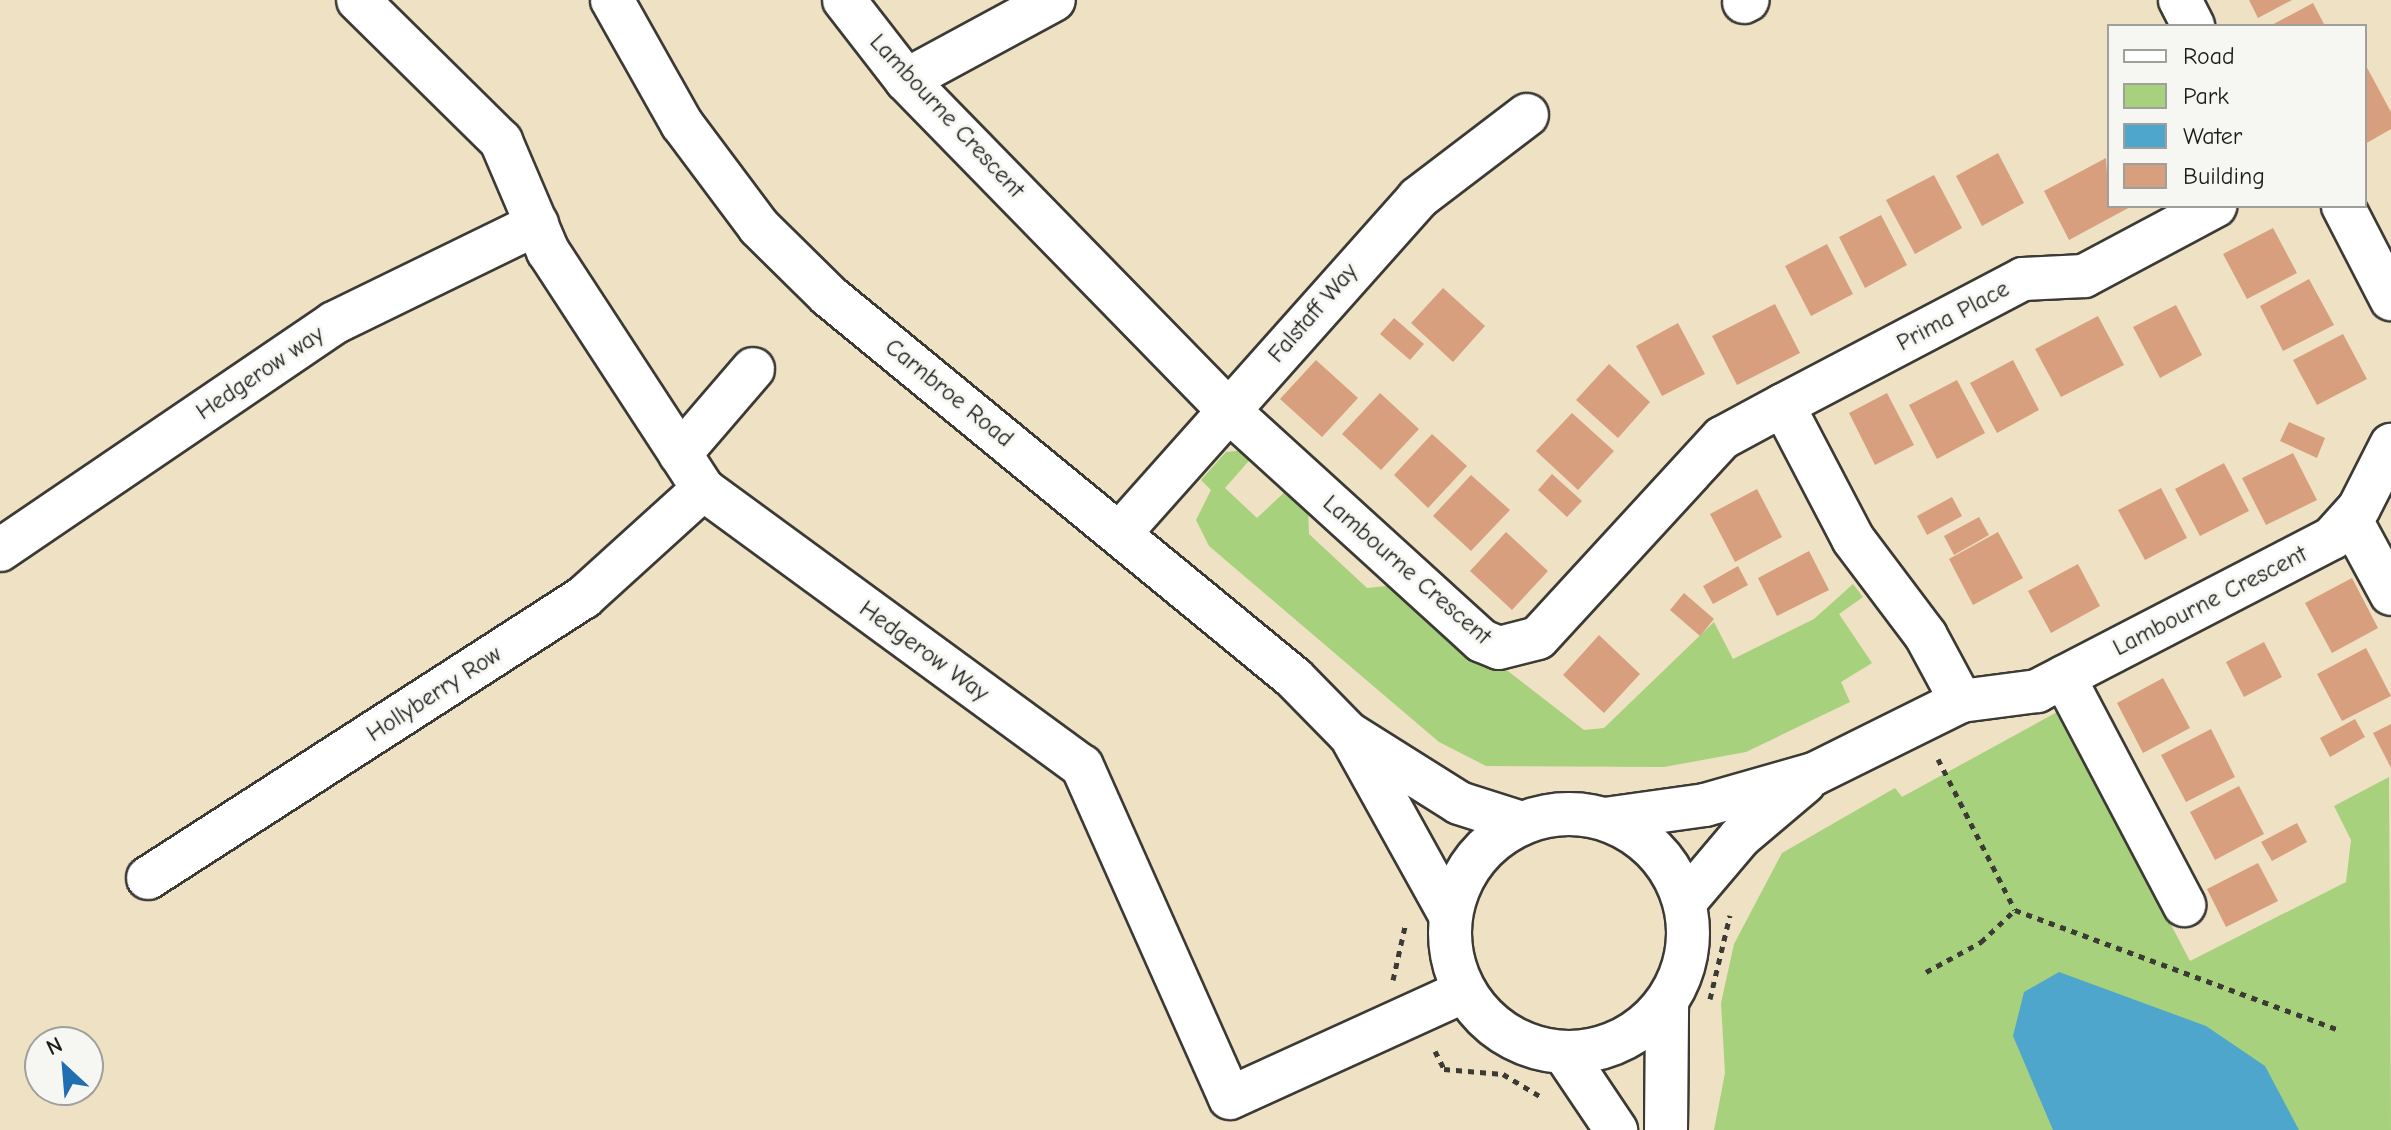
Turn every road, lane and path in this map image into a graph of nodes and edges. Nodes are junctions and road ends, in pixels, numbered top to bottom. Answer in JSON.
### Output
{"nodes":[{"id":1,"x":358,"y":0,"type":"edge"},
{"id":2,"x":612,"y":0,"type":"edge"},
{"id":3,"x":844,"y":0,"type":"edge"},
{"id":4,"x":1054,"y":0,"type":"edge"},
{"id":5,"x":2180,"y":0,"type":"edge"},
{"id":6,"x":2192,"y":24,"type":"edge"},
{"id":7,"x":906,"y":80,"type":"junction"},
{"id":8,"x":1527,"y":115,"type":"dead end"},
{"id":9,"x":2211,"y":208,"type":"edge"},
{"id":10,"x":2344,"y":208,"type":"edge"},
{"id":11,"x":543,"y":237,"type":"junction"},
{"id":12,"x":2391,"y":299,"type":"edge"},
{"id":13,"x":753,"y":369,"type":"dead end"},
{"id":14,"x":1783,"y":405,"type":"junction"},
{"id":15,"x":1228,"y":410,"type":"junction"},
{"id":16,"x":2391,"y":445,"type":"edge"},
{"id":17,"x":680,"y":454,"type":"junction"},
{"id":18,"x":703,"y":489,"type":"junction"},
{"id":19,"x":2351,"y":520,"type":"junction"},
{"id":20,"x":1120,"y":533,"type":"junction"},
{"id":21,"x":0,"y":550,"type":"edge"},
{"id":22,"x":2391,"y":594,"type":"edge"},
{"id":23,"x":2064,"y":677,"type":"junction"},
{"id":24,"x":1961,"y":701,"type":"junction"},
{"id":25,"x":1920,"y":722,"type":"junction"},
{"id":26,"x":1348,"y":733,"type":"junction"},
{"id":27,"x":1814,"y":774,"type":"junction"},
{"id":28,"x":1605,"y":819,"type":"junction"},
{"id":29,"x":1522,"y":823,"type":"junction"},
{"id":30,"x":148,"y":878,"type":"dead end"},
{"id":31,"x":1685,"y":902,"type":"junction"},
{"id":32,"x":1735,"y":902,"type":"dead end"},
{"id":33,"x":2184,"y":905,"type":"dead end"},
{"id":34,"x":2015,"y":910,"type":"junction"},
{"id":35,"x":1450,"y":915,"type":"junction"},
{"id":36,"x":1407,"y":916,"type":"dead end"},
{"id":37,"x":1926,"y":972,"type":"dead end"},
{"id":38,"x":1463,"y":992,"type":"junction"},
{"id":39,"x":1667,"y":1003,"type":"junction"},
{"id":40,"x":1416,"y":1014,"type":"junction"},
{"id":41,"x":1710,"y":1018,"type":"dead end"},
{"id":42,"x":2339,"y":1030,"type":"dead end"},
{"id":43,"x":1565,"y":1054,"type":"junction"},
{"id":44,"x":1553,"y":1103,"type":"dead end"},
{"id":45,"x":1616,"y":1130,"type":"edge"},
{"id":46,"x":1666,"y":1130,"type":"edge"}],
"edges":[{"from":1,"to":11,"type":"street","name":"Hedgerow Way"},
{"from":2,"to":20,"type":"street","name":"Carnbroe Road"},
{"from":3,"to":7,"type":"street","name":"Lambourne Crescent"},
{"from":4,"to":7,"type":"street"},
{"from":5,"to":6,"type":"street"},
{"from":7,"to":15,"type":"street","name":"Lambourne Crescent"},
{"from":8,"to":15,"type":"street","name":"Falstaff Way"},
{"from":9,"to":14,"type":"street","name":"Prima Place"},
{"from":10,"to":12,"type":"street"},
{"from":11,"to":17,"type":"street","name":"Hedgerow Way"},
{"from":11,"to":21,"type":"street","name":"Hedgerow way"},
{"from":13,"to":17,"type":"street"},
{"from":14,"to":15,"type":"street","name":"Lambourne Crescent"},
{"from":14,"to":24,"type":"street"},
{"from":15,"to":20,"type":"street","name":"Falstaff Way"},
{"from":16,"to":19,"type":"street","name":"Lambourne Crescent"},
{"from":17,"to":18,"type":"street","name":"Hedgerow Way"},
{"from":18,"to":30,"type":"street","name":"Hollyberry Row"},
{"from":18,"to":40,"type":"street","name":"Hedgerow Way"},
{"from":19,"to":22,"type":"street"},
{"from":19,"to":23,"type":"street","name":"Lambourne Crescent"},
{"from":20,"to":26,"type":"street","name":"Carnbroe Road"},
{"from":23,"to":24,"type":"street","name":"Lambourne Crescent"},
{"from":23,"to":33,"type":"street"},
{"from":24,"to":25,"type":"street","name":"Lambourne Crescent"},
{"from":25,"to":27,"type":"street","name":"Lambourne Crescent"},
{"from":25,"to":34,"type":"path"},
{"from":26,"to":29,"type":"street","name":"Carnbroe Road"},
{"from":26,"to":35,"type":"street","name":"Carnbroe Road"},
{"from":27,"to":28,"type":"street","name":"Lambourne Crescent"},
{"from":27,"to":31,"type":"street","name":"Lambourne Crescent"},
{"from":28,"to":29,"type":"street","name":"Carnbroe Road"},
{"from":28,"to":31,"type":"street","name":"Carnbroe Road"},
{"from":29,"to":35,"type":"street","name":"Carnbroe Road"},
{"from":31,"to":39,"type":"street","name":"Carnbroe Road"},
{"from":32,"to":41,"type":"path"},
{"from":34,"to":37,"type":"path"},
{"from":34,"to":42,"type":"path"},
{"from":35,"to":38,"type":"street","name":"Carnbroe Road"},
{"from":36,"to":40,"type":"path"},
{"from":38,"to":40,"type":"street"},
{"from":38,"to":43,"type":"street","name":"Carnbroe Road"},
{"from":39,"to":43,"type":"street","name":"Carnbroe Road"},
{"from":39,"to":46,"type":"street","name":"Carnbroe Road"},
{"from":40,"to":44,"type":"path"},
{"from":43,"to":45,"type":"street"}]}
